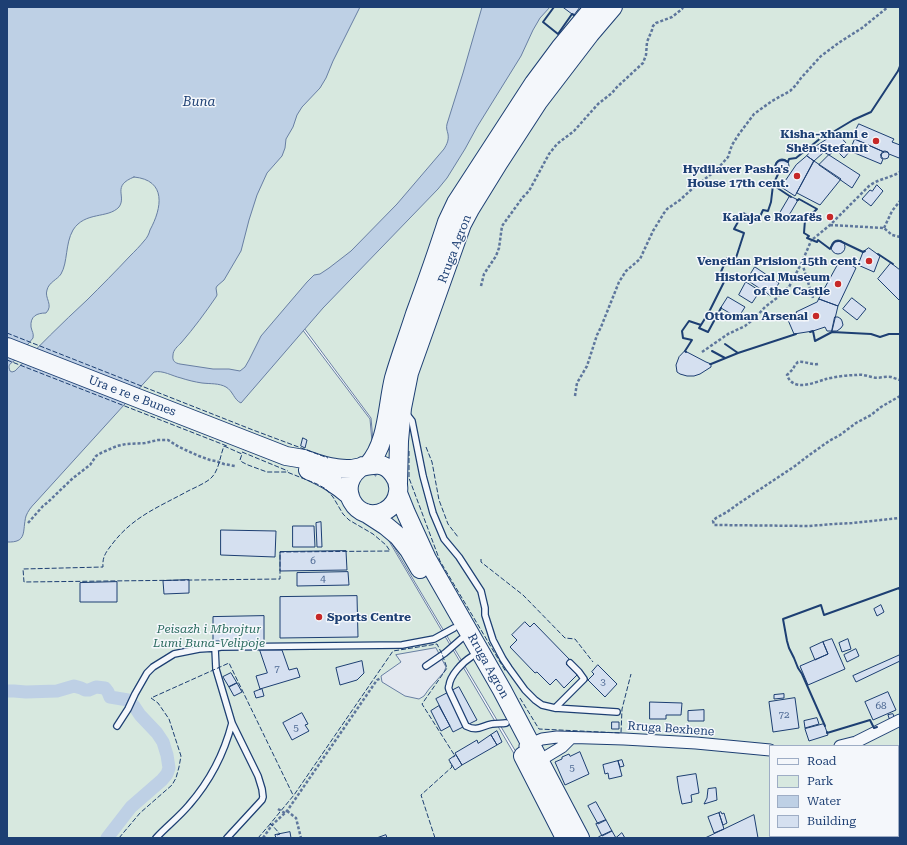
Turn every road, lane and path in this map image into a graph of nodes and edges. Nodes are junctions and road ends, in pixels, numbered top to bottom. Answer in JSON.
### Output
{"nodes":[{"id":1,"x":594,"y":7,"type":"edge"},
{"id":2,"x":613,"y":7,"type":"edge"},
{"id":3,"x":683,"y":7,"type":"edge"},
{"id":4,"x":888,"y":7,"type":"edge"},
{"id":5,"x":900,"y":172,"type":"edge"},
{"id":6,"x":900,"y":201,"type":"edge"},
{"id":7,"x":830,"y":226,"type":"junction"},
{"id":8,"x":884,"y":228,"type":"junction"},
{"id":9,"x":900,"y":236,"type":"edge"},
{"id":10,"x":802,"y":262,"type":"junction"},
{"id":11,"x":481,"y":286,"type":"dead end"},
{"id":12,"x":813,"y":298,"type":"dead end"},
{"id":13,"x":7,"y":347,"type":"edge"},
{"id":14,"x":702,"y":352,"type":"dead end"},
{"id":15,"x":818,"y":364,"type":"dead end"},
{"id":16,"x":900,"y":380,"type":"edge"},
{"id":17,"x":575,"y":396,"type":"dead end"},
{"id":18,"x":900,"y":396,"type":"edge"},
{"id":19,"x":402,"y":408,"type":"junction"},
{"id":20,"x":286,"y":456,"type":"junction"},
{"id":21,"x":235,"y":466,"type":"dead end"},
{"id":22,"x":366,"y":466,"type":"junction"},
{"id":23,"x":398,"y":488,"type":"junction"},
{"id":24,"x":350,"y":496,"type":"junction"},
{"id":25,"x":366,"y":513,"type":"junction"},
{"id":26,"x":900,"y":518,"type":"edge"},
{"id":27,"x":28,"y":523,"type":"dead end"},
{"id":28,"x":458,"y":633,"type":"junction"},
{"id":29,"x":215,"y":648,"type":"junction"},
{"id":30,"x":471,"y":657,"type":"junction"},
{"id":31,"x":570,"y":663,"type":"dead end"},
{"id":32,"x":426,"y":666,"type":"dead end"},
{"id":33,"x":381,"y":678,"type":"dead end"},
{"id":34,"x":555,"y":708,"type":"junction"},
{"id":35,"x":616,"y":712,"type":"dead end"},
{"id":36,"x":900,"y":720,"type":"edge"},
{"id":37,"x":232,"y":723,"type":"junction"},
{"id":38,"x":506,"y":723,"type":"junction"},
{"id":39,"x":117,"y":726,"type":"dead end"},
{"id":40,"x":571,"y":738,"type":"junction"},
{"id":41,"x":844,"y":745,"type":"edge"},
{"id":42,"x":525,"y":746,"type":"junction"},
{"id":43,"x":769,"y":750,"type":"edge"},
{"id":44,"x":534,"y":764,"type":"junction"},
{"id":45,"x":278,"y":809,"type":"dead end"},
{"id":46,"x":286,"y":812,"type":"junction"},
{"id":47,"x":156,"y":838,"type":"edge"},
{"id":48,"x":227,"y":838,"type":"edge"},
{"id":49,"x":263,"y":838,"type":"edge"},
{"id":50,"x":302,"y":838,"type":"edge"},
{"id":51,"x":565,"y":838,"type":"edge"},
{"id":52,"x":580,"y":838,"type":"edge"}],
"edges":[{"from":1,"to":22,"type":"main road","name":"Rruga Agron"},
{"from":2,"to":19,"type":"main road","name":"Rruga Agron"},
{"from":3,"to":11,"type":"path"},
{"from":4,"to":17,"type":"path"},
{"from":5,"to":7,"type":"path"},
{"from":6,"to":8,"type":"path"},
{"from":7,"to":8,"type":"path"},
{"from":7,"to":10,"type":"path"},
{"from":8,"to":9,"type":"path"},
{"from":10,"to":12,"type":"path"},
{"from":10,"to":14,"type":"path"},
{"from":13,"to":20,"type":"main road","name":"Ura e re e Bunes"},
{"from":15,"to":16,"type":"path"},
{"from":18,"to":26,"type":"path"},
{"from":19,"to":23,"type":"main road","name":"Rruga Agron"},
{"from":19,"to":34,"type":"lane"},
{"from":20,"to":22,"type":"main road"},
{"from":20,"to":24,"type":"main road"},
{"from":21,"to":27,"type":"path"},
{"from":22,"to":23,"type":"main road"},
{"from":22,"to":24,"type":"main road"},
{"from":23,"to":25,"type":"main road"},
{"from":23,"to":42,"type":"main road","name":"Rruga Agron"},
{"from":24,"to":25,"type":"main road"},
{"from":25,"to":28,"type":"main road","name":"Rruga Agron"},
{"from":28,"to":29,"type":"lane"},
{"from":28,"to":30,"type":"main road","name":"Rruga Agron"},
{"from":28,"to":32,"type":"lane"},
{"from":29,"to":37,"type":"lane"},
{"from":29,"to":39,"type":"lane"},
{"from":30,"to":38,"type":"main road","name":"Rruga Agron"},
{"from":30,"to":38,"type":"lane"},
{"from":31,"to":34,"type":"lane"},
{"from":33,"to":46,"type":"path"},
{"from":34,"to":35,"type":"lane"},
{"from":36,"to":41,"type":"street"},
{"from":37,"to":47,"type":"lane"},
{"from":37,"to":48,"type":"lane"},
{"from":38,"to":42,"type":"main road","name":"Rruga Agron"},
{"from":40,"to":42,"type":"street","name":"Rruga Bexhene"},
{"from":40,"to":43,"type":"street","name":"Rruga Bexhene"},
{"from":40,"to":44,"type":"street"},
{"from":42,"to":44,"type":"main road","name":"Rruga Agron"},
{"from":44,"to":51,"type":"main road","name":"Rruga Agron"},
{"from":44,"to":52,"type":"main road","name":"Rruga Agron"},
{"from":45,"to":46,"type":"path"},
{"from":46,"to":49,"type":"path"},
{"from":46,"to":50,"type":"path"}]}
